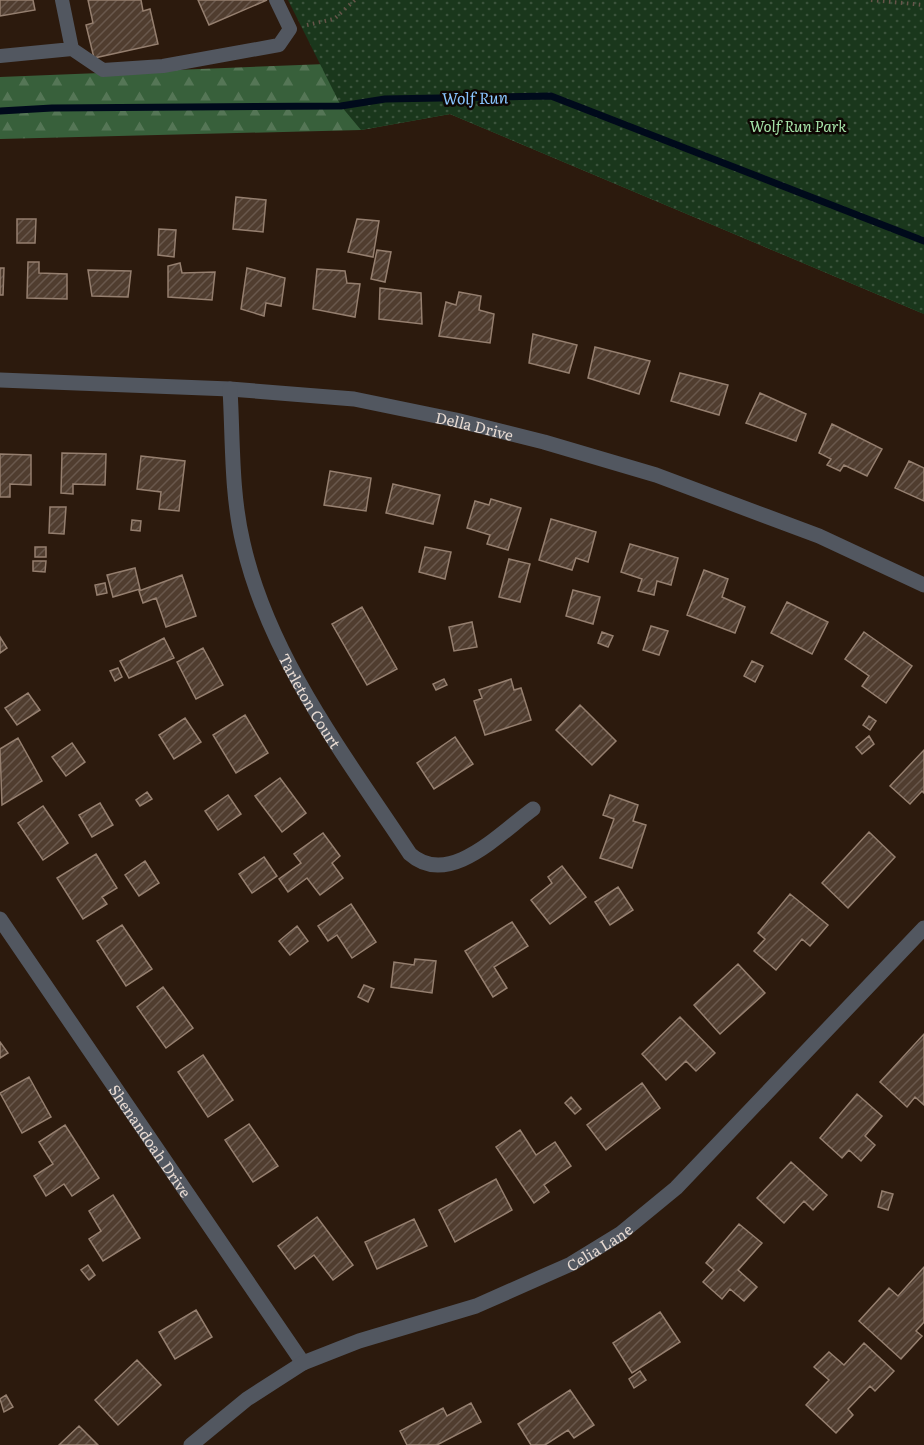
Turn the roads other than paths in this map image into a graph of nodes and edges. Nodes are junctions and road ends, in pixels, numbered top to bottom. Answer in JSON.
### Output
{"nodes":[{"id":1,"x":62,"y":0,"type":"edge"},
{"id":2,"x":276,"y":0,"type":"edge"},
{"id":3,"x":72,"y":49,"type":"junction"},
{"id":4,"x":0,"y":57,"type":"edge"},
{"id":5,"x":0,"y":380,"type":"edge"},
{"id":6,"x":230,"y":389,"type":"junction"},
{"id":7,"x":924,"y":585,"type":"edge"},
{"id":8,"x":533,"y":809,"type":"dead end"},
{"id":9,"x":0,"y":920,"type":"edge"},
{"id":10,"x":924,"y":928,"type":"edge"},
{"id":11,"x":303,"y":1363,"type":"junction"},
{"id":12,"x":191,"y":1445,"type":"edge"}],
"edges":[{"from":1,"to":3,"type":"lane"},
{"from":2,"to":3,"type":"lane"},
{"from":3,"to":4,"type":"lane"},
{"from":5,"to":6,"type":"street","name":"Della Drive"},
{"from":6,"to":7,"type":"street","name":"Della Drive"},
{"from":6,"to":8,"type":"street","name":"Tarleton Court"},
{"from":9,"to":11,"type":"street","name":"Shenandoah Drive"},
{"from":10,"to":11,"type":"street","name":"Celia Lane"},
{"from":11,"to":12,"type":"street","name":"Celia Lane"}]}
